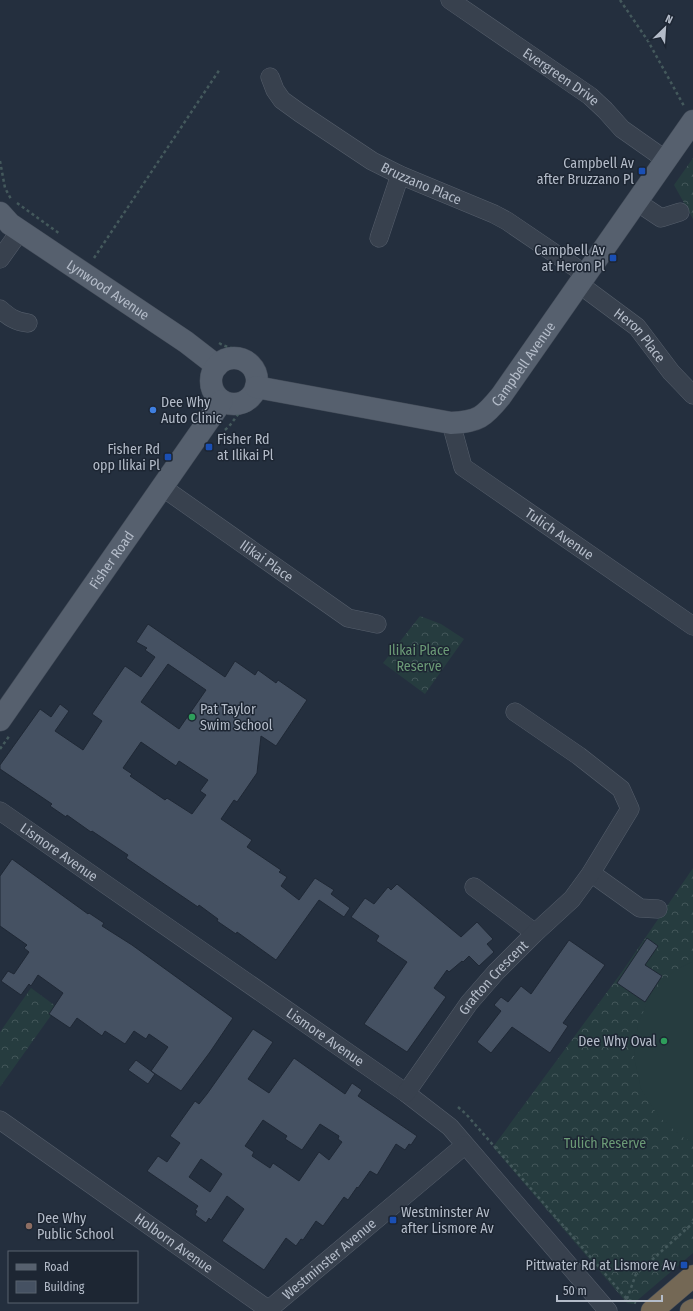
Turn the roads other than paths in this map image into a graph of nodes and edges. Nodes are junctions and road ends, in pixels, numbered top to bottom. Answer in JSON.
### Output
{"nodes":[{"id":1,"x":450,"y":0,"type":"edge"},
{"id":2,"x":270,"y":77,"type":"dead end"},
{"id":3,"x":690,"y":116,"type":"edge"},
{"id":4,"x":666,"y":160,"type":"junction"},
{"id":5,"x":400,"y":175,"type":"junction"},
{"id":6,"x":637,"y":202,"type":"junction"},
{"id":7,"x":680,"y":212,"type":"dead end"},
{"id":8,"x":0,"y":213,"type":"edge"},
{"id":9,"x":20,"y":231,"type":"junction"},
{"id":10,"x":378,"y":238,"type":"dead end"},
{"id":11,"x":0,"y":260,"type":"edge"},
{"id":12,"x":582,"y":279,"type":"junction"},
{"id":13,"x":1,"y":313,"type":"edge"},
{"id":14,"x":28,"y":323,"type":"dead end"},
{"id":15,"x":217,"y":366,"type":"junction"},
{"id":16,"x":261,"y":379,"type":"junction"},
{"id":17,"x":693,"y":395,"type":"edge"},
{"id":18,"x":222,"y":401,"type":"junction"},
{"id":19,"x":450,"y":423,"type":"junction"},
{"id":20,"x":162,"y":488,"type":"junction"},
{"id":21,"x":376,"y":624,"type":"dead end"},
{"id":22,"x":693,"y":626,"type":"edge"},
{"id":23,"x":515,"y":712,"type":"dead end"},
{"id":24,"x":0,"y":720,"type":"edge"},
{"id":25,"x":0,"y":811,"type":"edge"},
{"id":26,"x":591,"y":873,"type":"junction"},
{"id":27,"x":474,"y":887,"type":"dead end"},
{"id":28,"x":658,"y":908,"type":"dead end"},
{"id":29,"x":536,"y":933,"type":"junction"},
{"id":30,"x":406,"y":1093,"type":"junction"},
{"id":31,"x":0,"y":1120,"type":"edge"},
{"id":32,"x":465,"y":1146,"type":"junction"},
{"id":33,"x":693,"y":1276,"type":"edge"},
{"id":34,"x":268,"y":1310,"type":"edge"},
{"id":35,"x":608,"y":1311,"type":"edge"},
{"id":36,"x":652,"y":1311,"type":"edge"}],
"edges":[{"from":1,"to":4,"type":"street","name":"Evergreen Drive"},
{"from":2,"to":5,"type":"street","name":"Bruzzano Place"},
{"from":3,"to":4,"type":"main road","name":"Campbell Avenue"},
{"from":4,"to":6,"type":"main road","name":"Campbell Avenue"},
{"from":5,"to":10,"type":"street"},
{"from":5,"to":12,"type":"street","name":"Bruzzano Place"},
{"from":6,"to":7,"type":"street"},
{"from":6,"to":12,"type":"main road","name":"Campbell Avenue"},
{"from":8,"to":9,"type":"main road","name":"Lynwood Avenue"},
{"from":9,"to":11,"type":"street"},
{"from":9,"to":15,"type":"main road","name":"Lynwood Avenue"},
{"from":12,"to":17,"type":"street","name":"Heron Place"},
{"from":12,"to":19,"type":"main road","name":"Campbell Avenue"},
{"from":13,"to":14,"type":"street"},
{"from":15,"to":16,"type":"main road"},
{"from":15,"to":18,"type":"main road"},
{"from":16,"to":18,"type":"main road"},
{"from":16,"to":19,"type":"main road","name":"Campbell Avenue"},
{"from":18,"to":20,"type":"main road","name":"Fisher Road"},
{"from":19,"to":22,"type":"street","name":"Tulich Avenue"},
{"from":20,"to":21,"type":"street","name":"Ilikai Place"},
{"from":20,"to":24,"type":"main road","name":"Fisher Road"},
{"from":23,"to":26,"type":"street","name":"Grafton Crescent"},
{"from":25,"to":30,"type":"street","name":"Lismore Avenue"},
{"from":26,"to":28,"type":"street"},
{"from":26,"to":29,"type":"street","name":"Grafton Crescent"},
{"from":27,"to":29,"type":"street"},
{"from":29,"to":30,"type":"street","name":"Grafton Crescent"},
{"from":30,"to":32,"type":"street","name":"Lismore Avenue"},
{"from":31,"to":34,"type":"street","name":"Holborn Avenue"},
{"from":32,"to":34,"type":"street","name":"Westminster Avenue"},
{"from":32,"to":35,"type":"street","name":"Lismore Avenue"},
{"from":33,"to":36,"type":"highway"}]}
